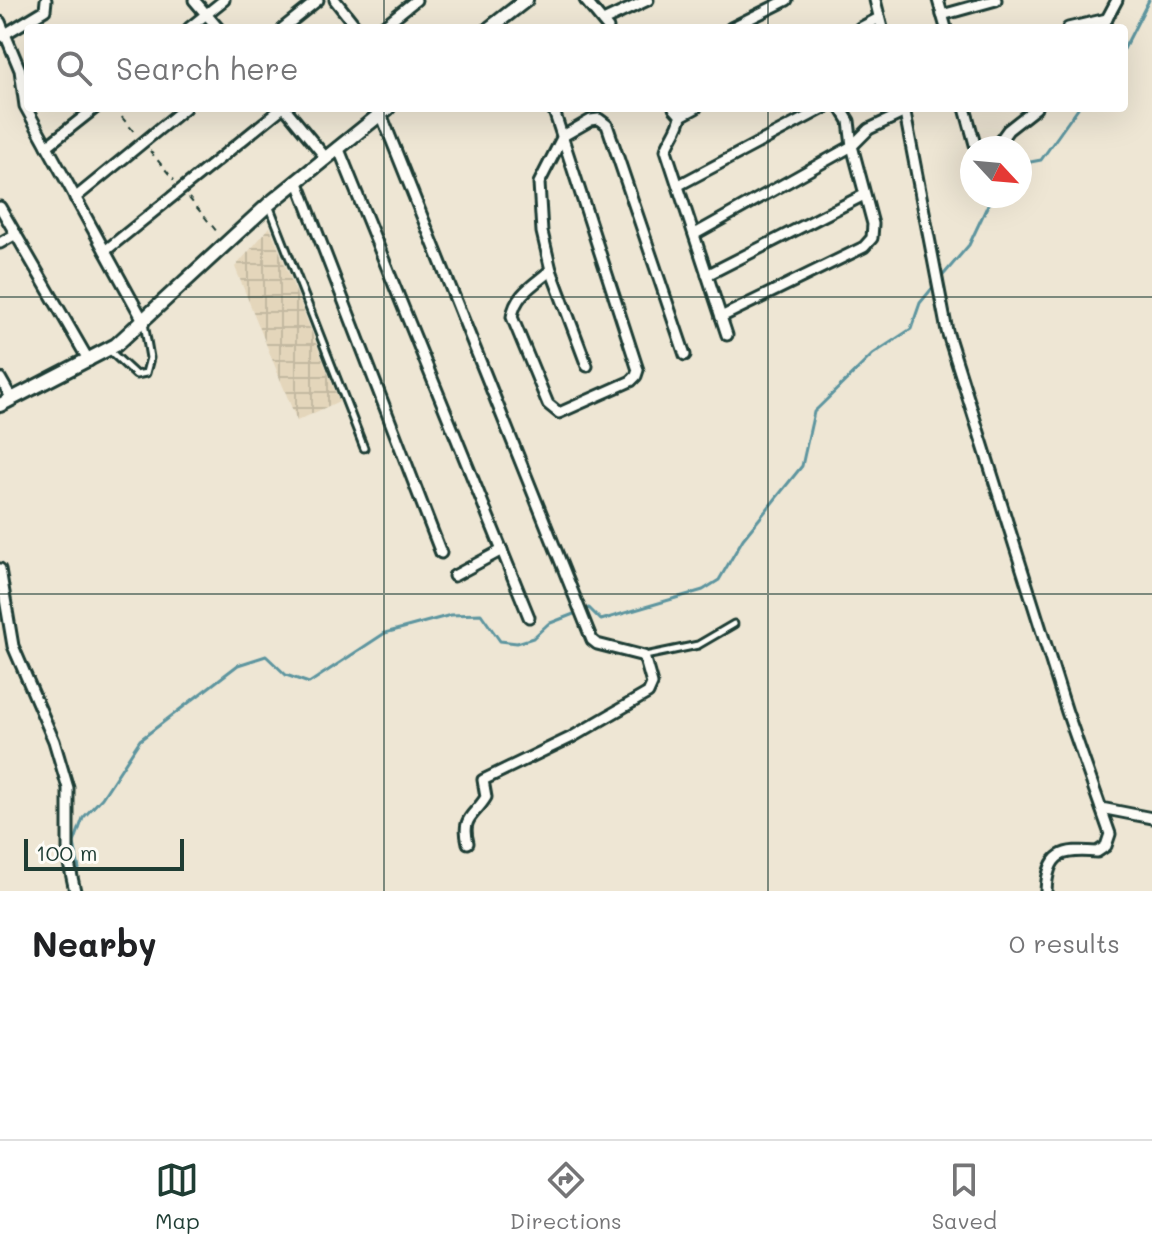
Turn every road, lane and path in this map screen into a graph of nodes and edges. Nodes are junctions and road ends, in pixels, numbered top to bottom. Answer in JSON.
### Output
{"nodes":[{"id":1,"x":46,"y":0,"type":"edge"},
{"id":2,"x":194,"y":0,"type":"edge"},
{"id":3,"x":224,"y":0,"type":"edge"},
{"id":4,"x":318,"y":0,"type":"edge"},
{"id":5,"x":335,"y":0,"type":"edge"},
{"id":6,"x":416,"y":0,"type":"edge"},
{"id":7,"x":585,"y":0,"type":"edge"},
{"id":8,"x":648,"y":0,"type":"edge"},
{"id":9,"x":787,"y":0,"type":"edge"},
{"id":10,"x":875,"y":0,"type":"edge"},
{"id":11,"x":938,"y":0,"type":"edge"},
{"id":12,"x":996,"y":0,"type":"edge"},
{"id":13,"x":1117,"y":0,"type":"edge"},
{"id":14,"x":523,"y":1,"type":"edge"},
{"id":15,"x":205,"y":14,"type":"junction"},
{"id":16,"x":942,"y":15,"type":"junction"},
{"id":17,"x":0,"y":22,"type":"edge"},
{"id":18,"x":880,"y":23,"type":"edge"},
{"id":19,"x":1104,"y":23,"type":"edge"},
{"id":20,"x":194,"y":24,"type":"edge"},
{"id":21,"x":214,"y":24,"type":"edge"},
{"id":22,"x":288,"y":24,"type":"edge"},
{"id":23,"x":354,"y":24,"type":"edge"},
{"id":24,"x":386,"y":24,"type":"edge"},
{"id":25,"x":500,"y":24,"type":"edge"},
{"id":26,"x":604,"y":24,"type":"edge"},
{"id":27,"x":607,"y":24,"type":"edge"},
{"id":28,"x":739,"y":24,"type":"edge"},
{"id":29,"x":945,"y":24,"type":"edge"},
{"id":30,"x":3,"y":36,"type":"edge"},
{"id":31,"x":24,"y":99,"type":"edge"},
{"id":32,"x":28,"y":112,"type":"edge"},
{"id":33,"x":90,"y":112,"type":"edge"},
{"id":34,"x":117,"y":112,"type":"edge"},
{"id":35,"x":180,"y":112,"type":"edge"},
{"id":36,"x":278,"y":112,"type":"edge"},
{"id":37,"x":286,"y":112,"type":"edge"},
{"id":38,"x":383,"y":112,"type":"edge"},
{"id":39,"x":384,"y":112,"type":"edge"},
{"id":40,"x":554,"y":112,"type":"edge"},
{"id":41,"x":677,"y":112,"type":"edge"},
{"id":42,"x":816,"y":112,"type":"edge"},
{"id":43,"x":843,"y":112,"type":"edge"},
{"id":44,"x":901,"y":112,"type":"edge"},
{"id":45,"x":905,"y":112,"type":"edge"},
{"id":46,"x":966,"y":112,"type":"edge"},
{"id":47,"x":1031,"y":112,"type":"edge"},
{"id":48,"x":563,"y":136,"type":"junction"},
{"id":49,"x":973,"y":136,"type":"edge"},
{"id":50,"x":1004,"y":136,"type":"edge"},
{"id":51,"x":143,"y":142,"type":"junction"},
{"id":52,"x":47,"y":146,"type":"junction"},
{"id":53,"x":852,"y":146,"type":"junction"},
{"id":54,"x":338,"y":147,"type":"junction"},
{"id":55,"x":326,"y":158,"type":"junction"},
{"id":56,"x":297,"y":180,"type":"junction"},
{"id":57,"x":679,"y":185,"type":"junction"},
{"id":58,"x":181,"y":189,"type":"junction"},
{"id":59,"x":864,"y":195,"type":"junction"},
{"id":60,"x":75,"y":198,"type":"junction"},
{"id":61,"x":269,"y":204,"type":"junction"},
{"id":62,"x":0,"y":207,"type":"edge"},
{"id":63,"x":16,"y":234,"type":"junction"},
{"id":64,"x":695,"y":234,"type":"junction"},
{"id":65,"x":0,"y":243,"type":"edge"},
{"id":66,"x":226,"y":243,"type":"junction"},
{"id":67,"x":105,"y":251,"type":"junction"},
{"id":68,"x":551,"y":270,"type":"junction"},
{"id":69,"x":707,"y":275,"type":"junction"},
{"id":70,"x":721,"y":317,"type":"junction"},
{"id":71,"x":144,"y":322,"type":"junction"},
{"id":72,"x":727,"y":335,"type":"dead end"},
{"id":73,"x":109,"y":350,"type":"junction"},
{"id":74,"x":685,"y":355,"type":"dead end"},
{"id":75,"x":89,"y":361,"type":"junction"},
{"id":76,"x":587,"y":366,"type":"dead end"},
{"id":77,"x":0,"y":378,"type":"edge"},
{"id":78,"x":6,"y":402,"type":"edge"},
{"id":79,"x":364,"y":448,"type":"dead end"},
{"id":80,"x":502,"y":550,"type":"junction"},
{"id":81,"x":441,"y":553,"type":"dead end"},
{"id":82,"x":0,"y":569,"type":"edge"},
{"id":83,"x":454,"y":576,"type":"dead end"},
{"id":84,"x":529,"y":617,"type":"dead end"},
{"id":85,"x":734,"y":624,"type":"dead end"},
{"id":86,"x":644,"y":656,"type":"junction"},
{"id":87,"x":1101,"y":808,"type":"junction"},
{"id":88,"x":1152,"y":818,"type":"edge"},
{"id":89,"x":468,"y":843,"type":"dead end"},
{"id":90,"x":75,"y":891,"type":"edge"},
{"id":91,"x":1046,"y":891,"type":"edge"}],
"edges":[{"from":1,"to":30,"type":"street"},
{"from":2,"to":15,"type":"street"},
{"from":3,"to":15,"type":"street"},
{"from":4,"to":22,"type":"street"},
{"from":5,"to":23,"type":"street"},
{"from":6,"to":24,"type":"street"},
{"from":7,"to":26,"type":"street"},
{"from":8,"to":27,"type":"street"},
{"from":9,"to":28,"type":"street"},
{"from":10,"to":18,"type":"street"},
{"from":11,"to":16,"type":"street"},
{"from":12,"to":16,"type":"street"},
{"from":13,"to":19,"type":"street"},
{"from":14,"to":25,"type":"main road"},
{"from":15,"to":20,"type":"street"},
{"from":15,"to":21,"type":"street"},
{"from":16,"to":29,"type":"street"},
{"from":17,"to":30,"type":"street"},
{"from":30,"to":31,"type":"street"},
{"from":32,"to":52,"type":"street"},
{"from":33,"to":52,"type":"street"},
{"from":34,"to":51,"type":"path"},
{"from":35,"to":51,"type":"street"},
{"from":36,"to":58,"type":"street"},
{"from":37,"to":55,"type":"street"},
{"from":38,"to":54,"type":"main road"},
{"from":39,"to":86,"type":"street"},
{"from":40,"to":48,"type":"street"},
{"from":41,"to":57,"type":"street"},
{"from":42,"to":57,"type":"street"},
{"from":43,"to":53,"type":"street"},
{"from":44,"to":53,"type":"street"},
{"from":45,"to":87,"type":"street"},
{"from":46,"to":49,"type":"street"},
{"from":47,"to":50,"type":"street"},
{"from":48,"to":68,"type":"street"},
{"from":48,"to":68,"type":"street"},
{"from":48,"to":74,"type":"street"},
{"from":51,"to":58,"type":"path"},
{"from":51,"to":60,"type":"street"},
{"from":52,"to":60,"type":"street"},
{"from":53,"to":59,"type":"street"},
{"from":53,"to":64,"type":"street"},
{"from":54,"to":55,"type":"main road"},
{"from":54,"to":80,"type":"street"},
{"from":55,"to":56,"type":"main road"},
{"from":56,"to":61,"type":"main road"},
{"from":56,"to":81,"type":"street"},
{"from":57,"to":64,"type":"street"},
{"from":58,"to":66,"type":"path"},
{"from":58,"to":67,"type":"street"},
{"from":59,"to":69,"type":"street"},
{"from":59,"to":70,"type":"street"},
{"from":60,"to":67,"type":"street"},
{"from":61,"to":66,"type":"main road"},
{"from":61,"to":79,"type":"lane"},
{"from":62,"to":63,"type":"street"},
{"from":63,"to":65,"type":"street"},
{"from":63,"to":75,"type":"street"},
{"from":64,"to":69,"type":"street"},
{"from":66,"to":71,"type":"main road"},
{"from":67,"to":71,"type":"street"},
{"from":68,"to":76,"type":"street"},
{"from":69,"to":70,"type":"street"},
{"from":70,"to":72,"type":"street"},
{"from":71,"to":73,"type":"main road"},
{"from":71,"to":73,"type":"lane"},
{"from":73,"to":75,"type":"main road"},
{"from":75,"to":78,"type":"main road"},
{"from":77,"to":78,"type":"street"},
{"from":80,"to":83,"type":"street"},
{"from":80,"to":84,"type":"street"},
{"from":82,"to":90,"type":"street"},
{"from":85,"to":86,"type":"lane"},
{"from":86,"to":89,"type":"street"},
{"from":87,"to":88,"type":"street"},
{"from":87,"to":91,"type":"street"}]}
